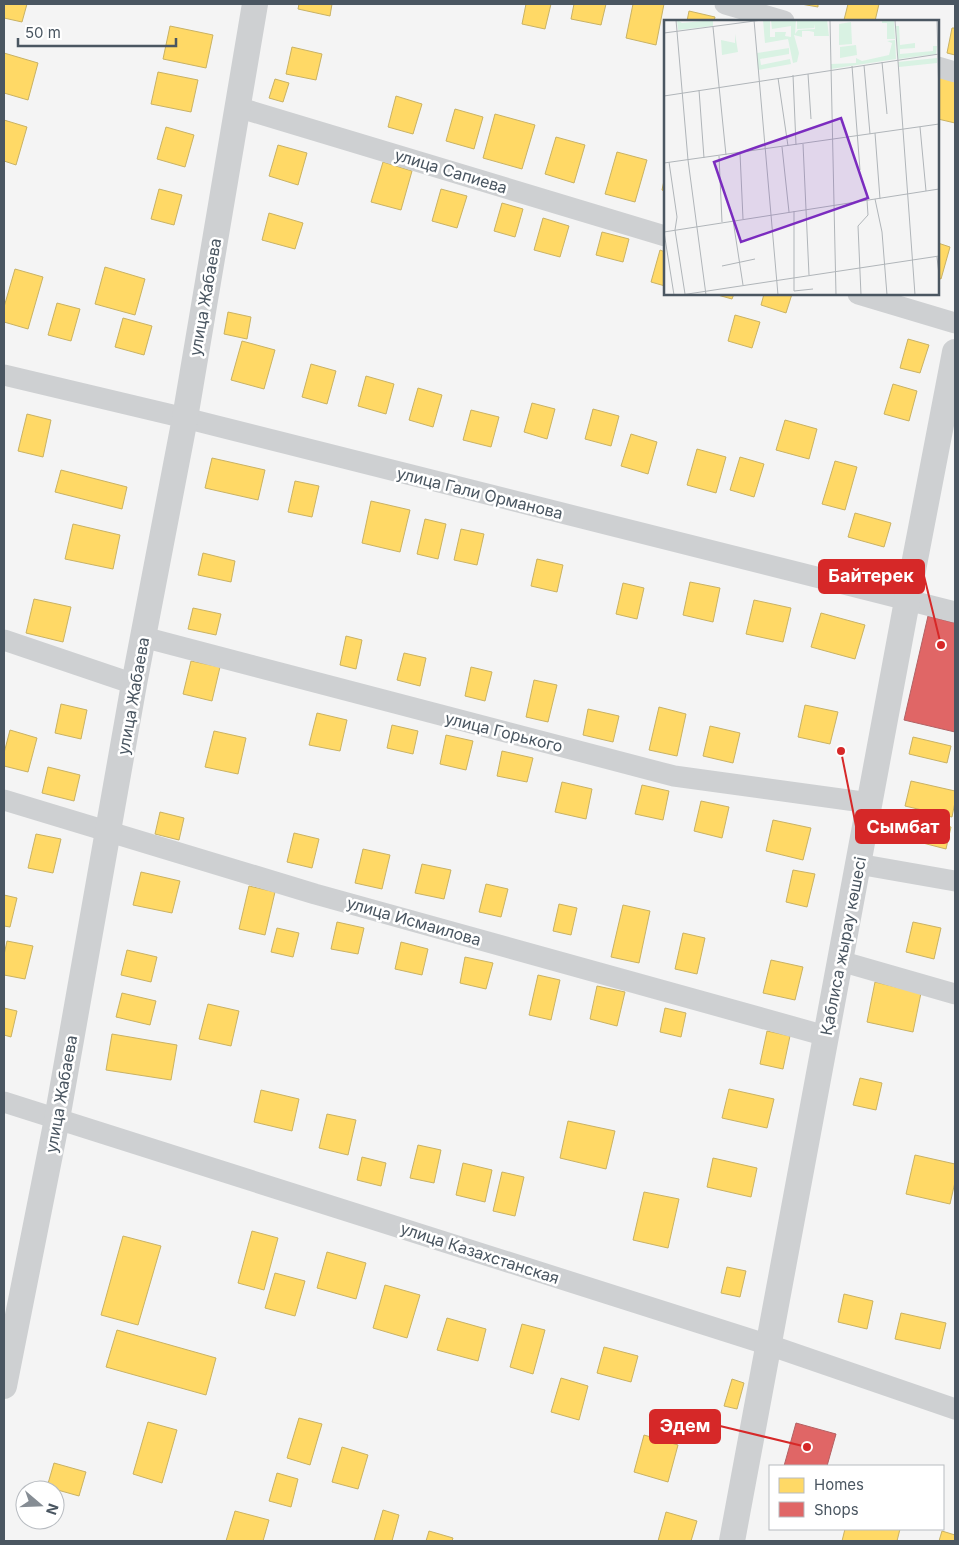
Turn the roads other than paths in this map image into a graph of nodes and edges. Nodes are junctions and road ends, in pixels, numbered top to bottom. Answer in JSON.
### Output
{"nodes":[{"id":1,"x":255,"y":4,"type":"edge"},
{"id":2,"x":725,"y":4,"type":"edge"},
{"id":3,"x":781,"y":20,"type":"edge"},
{"id":4,"x":939,"y":67,"type":"edge"},
{"id":5,"x":955,"y":72,"type":"edge"},
{"id":6,"x":238,"y":107,"type":"junction"},
{"id":7,"x":664,"y":236,"type":"edge"},
{"id":8,"x":861,"y":295,"type":"edge"},
{"id":9,"x":955,"y":323,"type":"edge"},
{"id":10,"x":955,"y":352,"type":"edge"},
{"id":11,"x":4,"y":375,"type":"edge"},
{"id":12,"x":185,"y":418,"type":"junction"},
{"id":13,"x":907,"y":601,"type":"junction"},
{"id":14,"x":955,"y":612,"type":"edge"},
{"id":15,"x":143,"y":637,"type":"junction"},
{"id":16,"x":4,"y":640,"type":"edge"},
{"id":17,"x":134,"y":684,"type":"junction"},
{"id":18,"x":4,"y":800,"type":"edge"},
{"id":19,"x":870,"y":803,"type":"junction"},
{"id":20,"x":108,"y":832,"type":"junction"},
{"id":21,"x":858,"y":864,"type":"junction"},
{"id":22,"x":955,"y":881,"type":"edge"},
{"id":23,"x":840,"y":961,"type":"junction"},
{"id":24,"x":955,"y":994,"type":"edge"},
{"id":25,"x":826,"y":1036,"type":"junction"},
{"id":26,"x":4,"y":1102,"type":"edge"},
{"id":27,"x":57,"y":1119,"type":"junction"},
{"id":28,"x":769,"y":1345,"type":"junction"},
{"id":29,"x":4,"y":1386,"type":"edge"},
{"id":30,"x":955,"y":1409,"type":"edge"},
{"id":31,"x":732,"y":1541,"type":"edge"}],
"edges":[{"from":1,"to":6,"type":"street","name":"улица Жабаева"},
{"from":2,"to":3,"type":"street"},
{"from":4,"to":5,"type":"street"},
{"from":6,"to":7,"type":"street","name":"улица Сапиева"},
{"from":6,"to":12,"type":"street","name":"улица Жабаева"},
{"from":8,"to":9,"type":"street"},
{"from":10,"to":13,"type":"street","name":"Қаблиса жырау көшесі"},
{"from":11,"to":12,"type":"street","name":"улица Гали Орманова"},
{"from":12,"to":13,"type":"street","name":"улица Гали Орманова"},
{"from":12,"to":15,"type":"street","name":"улица Жабаева"},
{"from":13,"to":14,"type":"street","name":"улица Гали Орманова"},
{"from":13,"to":19,"type":"street","name":"Қаблиса жырау көшесі"},
{"from":15,"to":17,"type":"street","name":"улица Жабаева"},
{"from":15,"to":19,"type":"street","name":"улица Горького"},
{"from":16,"to":17,"type":"street"},
{"from":17,"to":20,"type":"street","name":"улица Жабаева"},
{"from":18,"to":20,"type":"street","name":"улица Исмаилова"},
{"from":19,"to":21,"type":"street","name":"Қаблиса жырау көшесі"},
{"from":20,"to":25,"type":"street","name":"улица Исмаилова"},
{"from":20,"to":27,"type":"street","name":"улица Жабаева"},
{"from":21,"to":22,"type":"street"},
{"from":21,"to":23,"type":"street","name":"Қаблиса жырау көшесі"},
{"from":23,"to":24,"type":"street"},
{"from":23,"to":25,"type":"street","name":"Қаблиса жырау көшесі"},
{"from":25,"to":28,"type":"street","name":"Қаблиса жырау көшесі"},
{"from":26,"to":27,"type":"street","name":"улица Казахстанская"},
{"from":27,"to":28,"type":"street","name":"улица Казахстанская"},
{"from":27,"to":29,"type":"street","name":"улица Жабаева"},
{"from":28,"to":30,"type":"street","name":"улица Казахстанская"},
{"from":28,"to":31,"type":"street","name":"Қаблиса жырау көшесі"}]}
